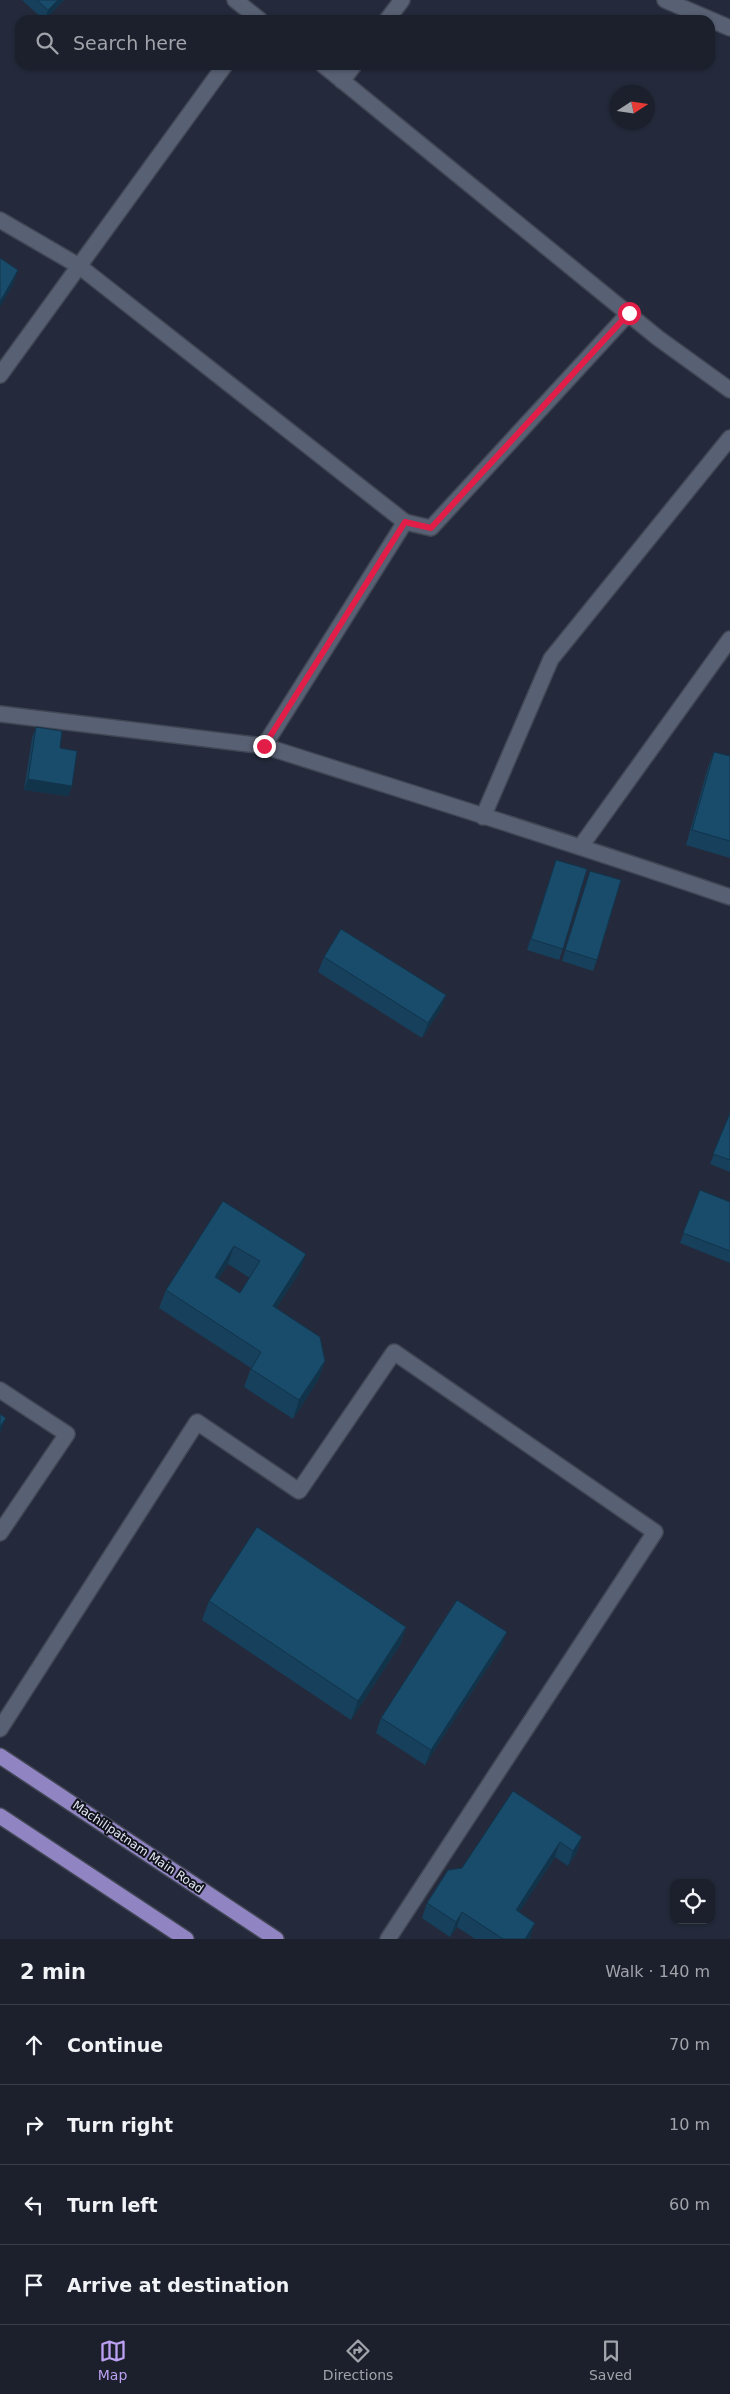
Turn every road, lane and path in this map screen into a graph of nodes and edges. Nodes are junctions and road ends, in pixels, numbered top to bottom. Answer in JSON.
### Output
{"nodes":[{"id":1,"x":235,"y":0,"type":"edge"},
{"id":2,"x":402,"y":0,"type":"edge"},
{"id":3,"x":665,"y":0,"type":"edge"},
{"id":4,"x":252,"y":15,"type":"edge"},
{"id":5,"x":391,"y":15,"type":"edge"},
{"id":6,"x":700,"y":15,"type":"edge"},
{"id":7,"x":715,"y":22,"type":"edge"},
{"id":8,"x":730,"y":28,"type":"edge"},
{"id":9,"x":221,"y":70,"type":"edge"},
{"id":10,"x":329,"y":70,"type":"edge"},
{"id":11,"x":350,"y":70,"type":"edge"},
{"id":12,"x":342,"y":81,"type":"junction"},
{"id":13,"x":0,"y":220,"type":"edge"},
{"id":14,"x":79,"y":266,"type":"junction"},
{"id":15,"x":629,"y":313,"type":"junction"},
{"id":16,"x":0,"y":375,"type":"edge"},
{"id":17,"x":730,"y":390,"type":"edge"},
{"id":18,"x":730,"y":438,"type":"edge"},
{"id":19,"x":405,"y":522,"type":"junction"},
{"id":20,"x":730,"y":639,"type":"edge"},
{"id":21,"x":0,"y":714,"type":"edge"},
{"id":22,"x":264,"y":746,"type":"junction"},
{"id":23,"x":483,"y":817,"type":"junction"},
{"id":24,"x":581,"y":846,"type":"junction"},
{"id":25,"x":730,"y":897,"type":"edge"},
{"id":26,"x":0,"y":1390,"type":"edge"},
{"id":27,"x":0,"y":1533,"type":"edge"},
{"id":28,"x":0,"y":1729,"type":"edge"},
{"id":29,"x":0,"y":1756,"type":"edge"},
{"id":30,"x":0,"y":1816,"type":"edge"},
{"id":31,"x":186,"y":1939,"type":"edge"},
{"id":32,"x":276,"y":1939,"type":"edge"},
{"id":33,"x":388,"y":1939,"type":"edge"}],
"edges":[{"from":1,"to":4,"type":"street"},
{"from":2,"to":5,"type":"street"},
{"from":3,"to":6,"type":"street"},
{"from":7,"to":8,"type":"street"},
{"from":9,"to":14,"type":"street"},
{"from":10,"to":12,"type":"street"},
{"from":11,"to":12,"type":"street"},
{"from":12,"to":15,"type":"street"},
{"from":13,"to":14,"type":"street"},
{"from":14,"to":16,"type":"street"},
{"from":14,"to":19,"type":"street"},
{"from":15,"to":17,"type":"street"},
{"from":15,"to":19,"type":"street"},
{"from":18,"to":23,"type":"street"},
{"from":19,"to":22,"type":"street"},
{"from":20,"to":24,"type":"street"},
{"from":21,"to":22,"type":"street"},
{"from":22,"to":23,"type":"street"},
{"from":23,"to":24,"type":"street"},
{"from":24,"to":25,"type":"street"},
{"from":26,"to":27,"type":"street"},
{"from":28,"to":33,"type":"street"},
{"from":29,"to":32,"type":"main road","name":"Machilipatnam Main Road"},
{"from":30,"to":31,"type":"main road"}]}
